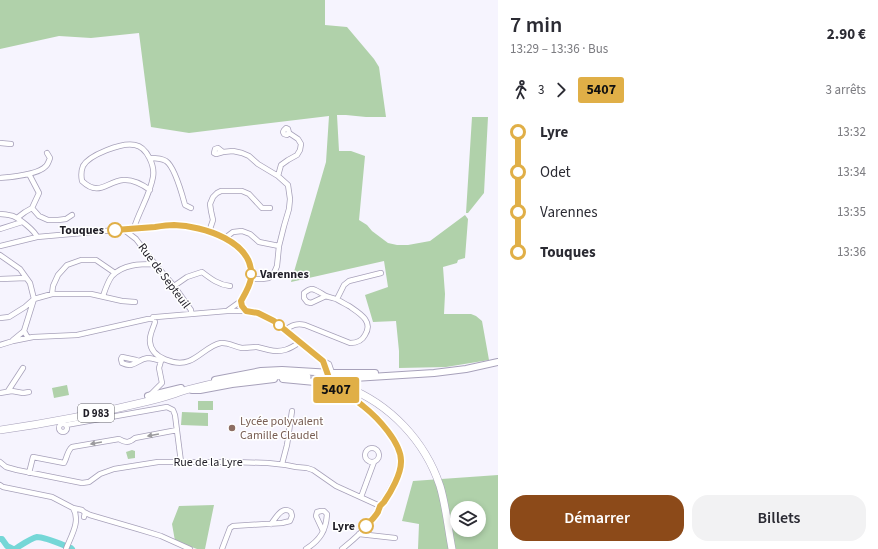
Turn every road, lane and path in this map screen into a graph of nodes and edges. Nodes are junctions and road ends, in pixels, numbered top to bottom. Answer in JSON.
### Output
{"nodes":[{"id":1,"x":289,"y":133,"type":"dead end"},
{"id":2,"x":0,"y":143,"type":"edge"},
{"id":3,"x":11,"y":144,"type":"dead end"},
{"id":4,"x":223,"y":152,"type":"dead end"},
{"id":5,"x":47,"y":153,"type":"dead end"},
{"id":6,"x":150,"y":158,"type":"junction"},
{"id":7,"x":29,"y":174,"type":"junction"},
{"id":8,"x":278,"y":176,"type":"junction"},
{"id":9,"x":0,"y":178,"type":"edge"},
{"id":10,"x":150,"y":190,"type":"junction"},
{"id":11,"x":32,"y":208,"type":"junction"},
{"id":12,"x":191,"y":208,"type":"dead end"},
{"id":13,"x":270,"y":208,"type":"dead end"},
{"id":14,"x":0,"y":214,"type":"edge"},
{"id":15,"x":72,"y":215,"type":"dead end"},
{"id":16,"x":17,"y":218,"type":"junction"},
{"id":17,"x":22,"y":222,"type":"junction"},
{"id":18,"x":135,"y":228,"type":"junction"},
{"id":19,"x":0,"y":229,"type":"edge"},
{"id":20,"x":123,"y":229,"type":"junction"},
{"id":21,"x":208,"y":232,"type":"junction"},
{"id":22,"x":37,"y":237,"type":"junction"},
{"id":23,"x":225,"y":238,"type":"junction"},
{"id":24,"x":136,"y":239,"type":"junction"},
{"id":25,"x":2,"y":246,"type":"edge"},
{"id":26,"x":279,"y":246,"type":"junction"},
{"id":27,"x":1,"y":256,"type":"edge"},
{"id":28,"x":155,"y":264,"type":"junction"},
{"id":29,"x":381,"y":273,"type":"dead end"},
{"id":30,"x":115,"y":274,"type":"junction"},
{"id":31,"x":26,"y":278,"type":"junction"},
{"id":32,"x":0,"y":279,"type":"edge"},
{"id":33,"x":251,"y":279,"type":"junction"},
{"id":34,"x":174,"y":286,"type":"junction"},
{"id":35,"x":230,"y":286,"type":"dead end"},
{"id":36,"x":52,"y":294,"type":"junction"},
{"id":37,"x":103,"y":296,"type":"junction"},
{"id":38,"x":326,"y":296,"type":"dead end"},
{"id":39,"x":34,"y":299,"type":"junction"},
{"id":40,"x":337,"y":299,"type":"junction"},
{"id":41,"x":241,"y":301,"type":"junction"},
{"id":42,"x":134,"y":302,"type":"dead end"},
{"id":43,"x":227,"y":311,"type":"junction"},
{"id":44,"x":246,"y":311,"type":"junction"},
{"id":45,"x":191,"y":314,"type":"junction"},
{"id":46,"x":0,"y":318,"type":"edge"},
{"id":47,"x":153,"y":320,"type":"junction"},
{"id":48,"x":285,"y":330,"type":"junction"},
{"id":49,"x":24,"y":331,"type":"junction"},
{"id":50,"x":28,"y":338,"type":"junction"},
{"id":51,"x":13,"y":340,"type":"junction"},
{"id":52,"x":300,"y":342,"type":"junction"},
{"id":53,"x":0,"y":345,"type":"edge"},
{"id":54,"x":162,"y":360,"type":"junction"},
{"id":55,"x":139,"y":361,"type":"dead end"},
{"id":56,"x":498,"y":362,"type":"edge"},
{"id":57,"x":23,"y":368,"type":"dead end"},
{"id":58,"x":330,"y":372,"type":"junction"},
{"id":59,"x":411,"y":375,"type":"junction"},
{"id":60,"x":308,"y":377,"type":"tunnel mouth"},
{"id":61,"x":342,"y":379,"type":"junction"},
{"id":62,"x":332,"y":380,"type":"junction"},
{"id":63,"x":315,"y":382,"type":"junction"},
{"id":64,"x":333,"y":389,"type":"junction"},
{"id":65,"x":189,"y":390,"type":"junction"},
{"id":66,"x":344,"y":390,"type":"junction"},
{"id":67,"x":8,"y":391,"type":"junction"},
{"id":68,"x":29,"y":392,"type":"dead end"},
{"id":69,"x":0,"y":393,"type":"edge"},
{"id":70,"x":148,"y":396,"type":"junction"},
{"id":71,"x":292,"y":411,"type":"dead end"},
{"id":72,"x":66,"y":425,"type":"dead end"},
{"id":73,"x":1,"y":429,"type":"edge"},
{"id":74,"x":177,"y":430,"type":"junction"},
{"id":75,"x":0,"y":462,"type":"edge"},
{"id":76,"x":182,"y":462,"type":"junction"},
{"id":77,"x":374,"y":462,"type":"dead end"},
{"id":78,"x":282,"y":464,"type":"junction"},
{"id":79,"x":29,"y":472,"type":"junction"},
{"id":80,"x":0,"y":485,"type":"edge"},
{"id":81,"x":361,"y":497,"type":"junction"},
{"id":82,"x":380,"y":506,"type":"junction"},
{"id":83,"x":79,"y":514,"type":"junction"},
{"id":84,"x":271,"y":524,"type":"dead end"},
{"id":85,"x":323,"y":531,"type":"dead end"},
{"id":86,"x":359,"y":534,"type":"junction"},
{"id":87,"x":396,"y":538,"type":"dead end"},
{"id":88,"x":66,"y":549,"type":"edge"},
{"id":89,"x":190,"y":549,"type":"edge"},
{"id":90,"x":222,"y":549,"type":"edge"},
{"id":91,"x":306,"y":549,"type":"edge"},
{"id":92,"x":342,"y":549,"type":"edge"},
{"id":93,"x":452,"y":549,"type":"edge"}],
"edges":[{"from":1,"to":8,"type":"street"},
{"from":2,"to":3,"type":"street"},
{"from":4,"to":8,"type":"street"},
{"from":5,"to":7,"type":"street"},
{"from":6,"to":10,"type":"street"},
{"from":6,"to":10,"type":"street"},
{"from":6,"to":12,"type":"street"},
{"from":7,"to":9,"type":"street"},
{"from":7,"to":11,"type":"street"},
{"from":8,"to":26,"type":"street"},
{"from":10,"to":18,"type":"street"},
{"from":11,"to":15,"type":"street"},
{"from":11,"to":16,"type":"street"},
{"from":13,"to":21,"type":"street"},
{"from":14,"to":16,"type":"street"},
{"from":16,"to":17,"type":"street"},
{"from":17,"to":19,"type":"street"},
{"from":17,"to":22,"type":"street"},
{"from":18,"to":20,"type":"street"},
{"from":18,"to":21,"type":"street"},
{"from":18,"to":24,"type":"street","name":"Rue de Septeuil"},
{"from":20,"to":22,"type":"street"},
{"from":20,"to":24,"type":"street","name":"Rue de Septeuil"},
{"from":21,"to":23,"type":"street"},
{"from":22,"to":25,"type":"street"},
{"from":23,"to":26,"type":"street"},
{"from":23,"to":33,"type":"street"},
{"from":24,"to":28,"type":"street","name":"Rue de Septeuil"},
{"from":25,"to":27,"type":"street"},
{"from":26,"to":33,"type":"street"},
{"from":27,"to":31,"type":"street"},
{"from":28,"to":30,"type":"street"},
{"from":28,"to":34,"type":"street","name":"Rue de Septeuil"},
{"from":29,"to":40,"type":"street"},
{"from":30,"to":36,"type":"street"},
{"from":30,"to":37,"type":"street"},
{"from":31,"to":32,"type":"street"},
{"from":31,"to":39,"type":"street"},
{"from":33,"to":41,"type":"street"},
{"from":34,"to":35,"type":"street"},
{"from":34,"to":45,"type":"street","name":"Rue de Septeuil"},
{"from":36,"to":37,"type":"street"},
{"from":36,"to":39,"type":"street"},
{"from":37,"to":42,"type":"street"},
{"from":38,"to":40,"type":"street"},
{"from":39,"to":46,"type":"street"},
{"from":39,"to":49,"type":"street"},
{"from":40,"to":48,"type":"street"},
{"from":41,"to":43,"type":"street"},
{"from":41,"to":44,"type":"street"},
{"from":43,"to":44,"type":"street"},
{"from":43,"to":45,"type":"street"},
{"from":44,"to":48,"type":"street"},
{"from":45,"to":47,"type":"street"},
{"from":47,"to":50,"type":"street"},
{"from":47,"to":54,"type":"street"},
{"from":48,"to":52,"type":"street"},
{"from":49,"to":50,"type":"street"},
{"from":49,"to":51,"type":"street"},
{"from":50,"to":51,"type":"street"},
{"from":51,"to":53,"type":"street"},
{"from":52,"to":54,"type":"street"},
{"from":52,"to":58,"type":"street"},
{"from":54,"to":55,"type":"street"},
{"from":54,"to":70,"type":"street"},
{"from":56,"to":59,"type":"main road"},
{"from":57,"to":67,"type":"street"},
{"from":58,"to":59,"type":"main road"},
{"from":58,"to":62,"type":"street"},
{"from":58,"to":70,"type":"main road"},
{"from":59,"to":61,"type":"main road"},
{"from":60,"to":65,"type":"main road","number":"D 983"},
{"from":61,"to":62,"type":"main road"},
{"from":61,"to":66,"type":"street"},
{"from":62,"to":63,"type":"main road"},
{"from":62,"to":64,"type":"street"},
{"from":62,"to":66,"type":"street"},
{"from":63,"to":64,"type":"street"},
{"from":63,"to":65,"type":"main road"},
{"from":64,"to":66,"type":"street"},
{"from":65,"to":70,"type":"main road"},
{"from":65,"to":73,"type":"main road","number":"D 983"},
{"from":66,"to":82,"type":"street"},
{"from":66,"to":93,"type":"main road"},
{"from":67,"to":68,"type":"street"},
{"from":67,"to":69,"type":"street"},
{"from":70,"to":73,"type":"main road"},
{"from":71,"to":78,"type":"street"},
{"from":72,"to":74,"type":"street"},
{"from":74,"to":76,"type":"street"},
{"from":74,"to":79,"type":"street","one_way":true},
{"from":75,"to":79,"type":"street"},
{"from":76,"to":78,"type":"street","name":"Rue de la Lyre"},
{"from":76,"to":79,"type":"street","name":"Rue de la Lyre"},
{"from":77,"to":81,"type":"street"},
{"from":78,"to":81,"type":"street","name":"Rue de la Lyre"},
{"from":80,"to":83,"type":"street"},
{"from":81,"to":82,"type":"street","name":"Rue de la Lyre"},
{"from":82,"to":86,"type":"street"},
{"from":83,"to":88,"type":"street"},
{"from":83,"to":89,"type":"street"},
{"from":84,"to":90,"type":"street"},
{"from":85,"to":91,"type":"street"},
{"from":86,"to":87,"type":"street"},
{"from":86,"to":92,"type":"street"}]}
